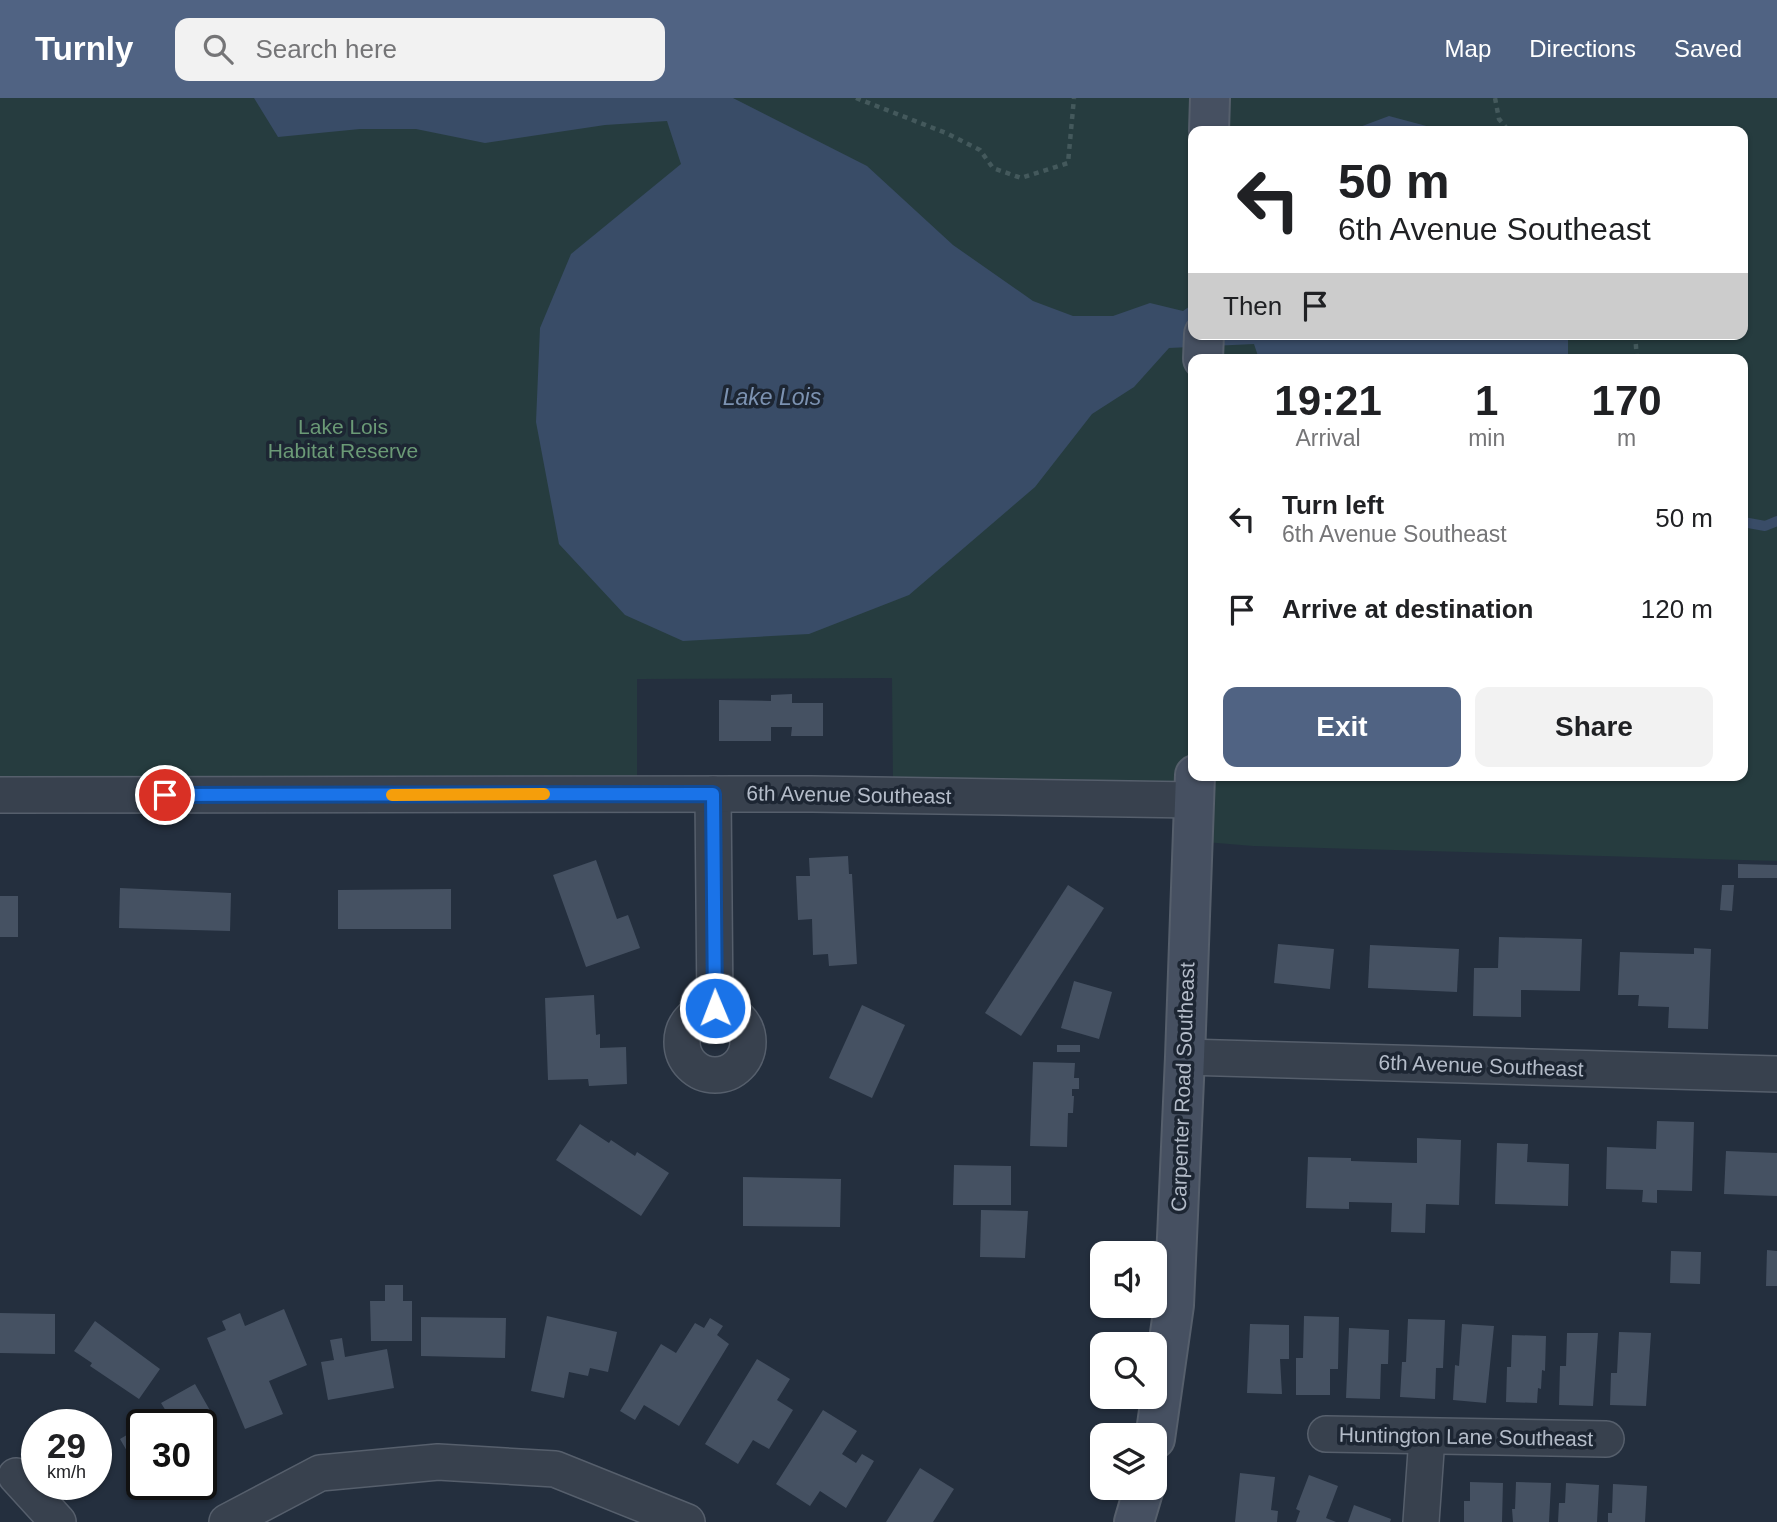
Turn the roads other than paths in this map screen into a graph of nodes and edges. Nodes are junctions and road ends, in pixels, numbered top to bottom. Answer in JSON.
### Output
{"nodes":[{"id":1,"x":1194,"y":788,"type":"edge"},
{"id":2,"x":713,"y":794,"type":"junction"},
{"id":3,"x":0,"y":795,"type":"edge"},
{"id":4,"x":715,"y":1008,"type":"dead end"},
{"id":5,"x":1185,"y":1057,"type":"junction"},
{"id":6,"x":1777,"y":1074,"type":"edge"},
{"id":7,"x":1157,"y":1423,"type":"edge"},
{"id":8,"x":1326,"y":1434,"type":"dead end"},
{"id":9,"x":1427,"y":1437,"type":"junction"},
{"id":10,"x":1606,"y":1439,"type":"dead end"},
{"id":11,"x":16,"y":1476,"type":"dead end"},
{"id":12,"x":1140,"y":1500,"type":"edge"},
{"id":13,"x":58,"y":1522,"type":"edge"},
{"id":14,"x":227,"y":1522,"type":"edge"},
{"id":15,"x":687,"y":1522,"type":"edge"},
{"id":16,"x":1134,"y":1522,"type":"edge"},
{"id":17,"x":1420,"y":1522,"type":"edge"}],
"edges":[{"from":1,"to":2,"type":"street","name":"6th Avenue Southeast"},
{"from":1,"to":5,"type":"main road","name":"Carpenter Road Southeast"},
{"from":2,"to":3,"type":"street","name":"6th Avenue Southeast"},
{"from":2,"to":4,"type":"street"},
{"from":5,"to":6,"type":"street","name":"6th Avenue Southeast"},
{"from":5,"to":7,"type":"main road","name":"Carpenter Road Southeast"},
{"from":8,"to":9,"type":"street","name":"Huntington Lane Southeast"},
{"from":9,"to":10,"type":"street","name":"Huntington Lane Southeast"},
{"from":9,"to":17,"type":"street"},
{"from":11,"to":13,"type":"street"},
{"from":12,"to":16,"type":"main road"},
{"from":14,"to":15,"type":"street"}]}
